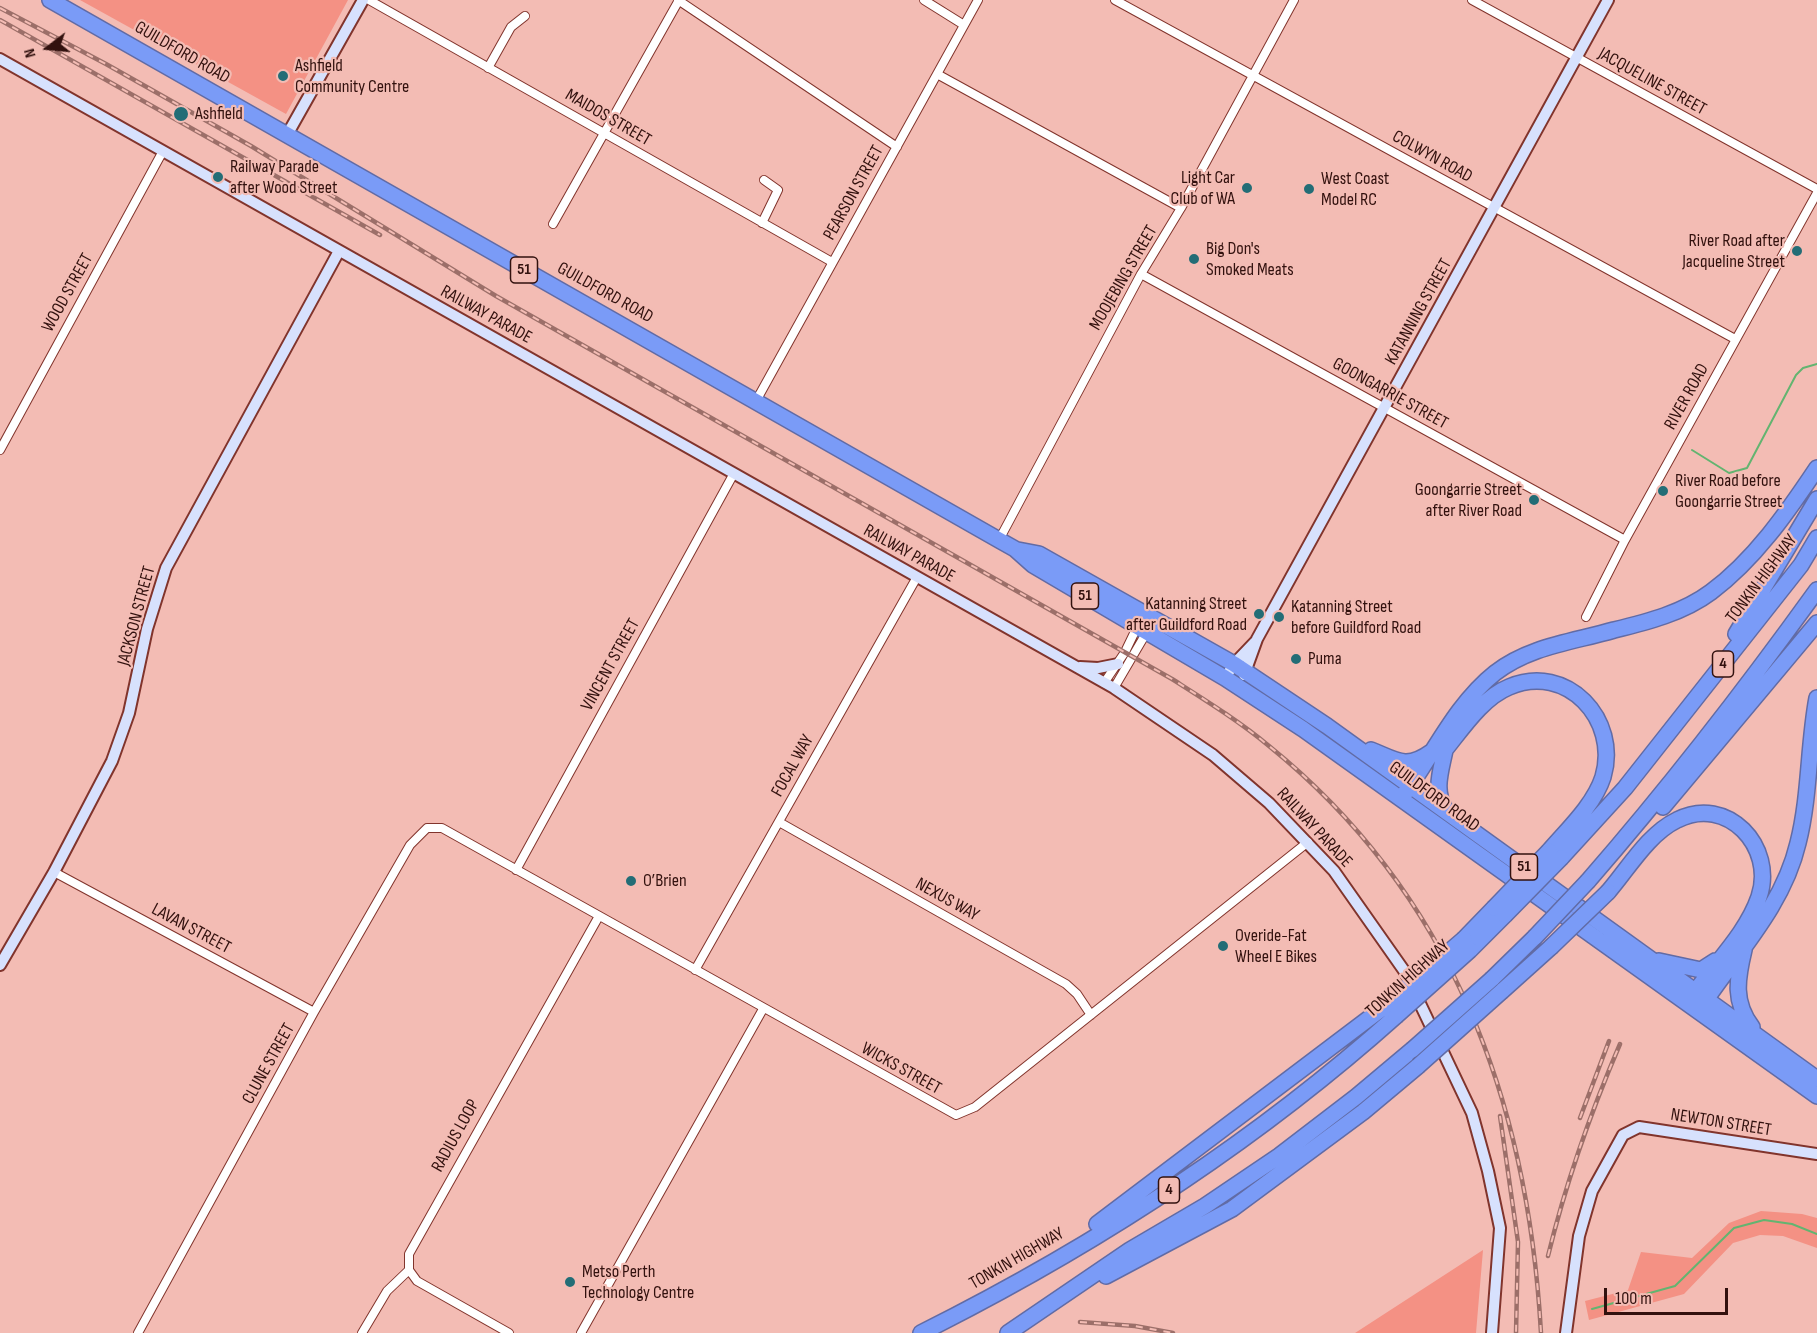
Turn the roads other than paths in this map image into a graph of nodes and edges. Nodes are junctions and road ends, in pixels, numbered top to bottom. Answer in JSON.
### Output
{"nodes":[{"id":1,"x":50,"y":0,"type":"edge"},
{"id":2,"x":363,"y":0,"type":"edge"},
{"id":3,"x":369,"y":0,"type":"edge"},
{"id":4,"x":678,"y":0,"type":"edge"},
{"id":5,"x":924,"y":0,"type":"edge"},
{"id":6,"x":978,"y":0,"type":"edge"},
{"id":7,"x":1115,"y":0,"type":"edge"},
{"id":8,"x":1294,"y":0,"type":"edge"},
{"id":9,"x":1472,"y":0,"type":"edge"},
{"id":10,"x":1608,"y":0,"type":"edge"},
{"id":11,"x":525,"y":16,"type":"dead end"},
{"id":12,"x":964,"y":25,"type":"junction"},
{"id":13,"x":1576,"y":57,"type":"junction"},
{"id":14,"x":0,"y":59,"type":"edge"},
{"id":15,"x":488,"y":68,"type":"junction"},
{"id":16,"x":937,"y":74,"type":"junction"},
{"id":17,"x":1252,"y":74,"type":"junction"},
{"id":18,"x":603,"y":132,"type":"junction"},
{"id":19,"x":287,"y":135,"type":"junction"},
{"id":20,"x":897,"y":147,"type":"junction"},
{"id":21,"x":163,"y":151,"type":"junction"},
{"id":22,"x":764,"y":180,"type":"dead end"},
{"id":23,"x":1817,"y":191,"type":"edge"},
{"id":24,"x":1181,"y":208,"type":"junction"},
{"id":25,"x":1495,"y":209,"type":"junction"},
{"id":26,"x":762,"y":223,"type":"junction"},
{"id":27,"x":553,"y":224,"type":"dead end"},
{"id":28,"x":339,"y":251,"type":"junction"},
{"id":29,"x":832,"y":262,"type":"junction"},
{"id":30,"x":1141,"y":274,"type":"junction"},
{"id":31,"x":1735,"y":339,"type":"junction"},
{"id":32,"x":756,"y":401,"type":"junction"},
{"id":33,"x":1385,"y":409,"type":"junction"},
{"id":34,"x":0,"y":450,"type":"edge"},
{"id":35,"x":1817,"y":468,"type":"edge"},
{"id":36,"x":733,"y":475,"type":"junction"},
{"id":37,"x":1817,"y":499,"type":"edge"},
{"id":38,"x":1817,"y":538,"type":"edge"},
{"id":39,"x":999,"y":540,"type":"junction"},
{"id":40,"x":1625,"y":540,"type":"junction"},
{"id":41,"x":916,"y":577,"type":"junction"},
{"id":42,"x":1817,"y":590,"type":"edge"},
{"id":43,"x":1586,"y":617,"type":"dead end"},
{"id":44,"x":1146,"y":622,"type":"junction"},
{"id":45,"x":1817,"y":623,"type":"edge"},
{"id":46,"x":1118,"y":664,"type":"junction"},
{"id":47,"x":1077,"y":667,"type":"junction"},
{"id":48,"x":1240,"y":668,"type":"junction"},
{"id":49,"x":1231,"y":682,"type":"junction"},
{"id":50,"x":1109,"y":685,"type":"junction"},
{"id":51,"x":1817,"y":698,"type":"edge"},
{"id":52,"x":1689,"y":707,"type":"junction"},
{"id":53,"x":1346,"y":739,"type":"junction"},
{"id":54,"x":1440,"y":749,"type":"junction"},
{"id":55,"x":1410,"y":795,"type":"junction"},
{"id":56,"x":1447,"y":812,"type":"junction"},
{"id":57,"x":779,"y":822,"type":"junction"},
{"id":58,"x":442,"y":828,"type":"joint"},
{"id":59,"x":1628,"y":835,"type":"junction"},
{"id":60,"x":1308,"y":842,"type":"junction"},
{"id":61,"x":1555,"y":855,"type":"junction"},
{"id":62,"x":516,"y":870,"type":"junction"},
{"id":63,"x":54,"y":872,"type":"junction"},
{"id":64,"x":599,"y":916,"type":"junction"},
{"id":65,"x":1746,"y":942,"type":"junction"},
{"id":66,"x":1722,"y":956,"type":"junction"},
{"id":67,"x":1656,"y":961,"type":"junction"},
{"id":68,"x":0,"y":965,"type":"edge"},
{"id":69,"x":695,"y":970,"type":"junction"},
{"id":70,"x":1497,"y":985,"type":"junction"},
{"id":71,"x":1696,"y":1002,"type":"junction"},
{"id":72,"x":763,"y":1009,"type":"junction"},
{"id":73,"x":314,"y":1012,"type":"junction"},
{"id":74,"x":1091,"y":1016,"type":"junction"},
{"id":75,"x":1764,"y":1041,"type":"junction"},
{"id":76,"x":1817,"y":1079,"type":"edge"},
{"id":77,"x":1817,"y":1096,"type":"edge"},
{"id":78,"x":1817,"y":1154,"type":"edge"},
{"id":79,"x":409,"y":1270,"type":"junction"},
{"id":80,"x":1046,"y":1308,"type":"junction"},
{"id":81,"x":138,"y":1333,"type":"edge"},
{"id":82,"x":362,"y":1333,"type":"edge"},
{"id":83,"x":509,"y":1333,"type":"edge"},
{"id":84,"x":581,"y":1333,"type":"edge"},
{"id":85,"x":921,"y":1333,"type":"edge"},
{"id":86,"x":1008,"y":1333,"type":"edge"},
{"id":87,"x":1492,"y":1333,"type":"edge"},
{"id":88,"x":1566,"y":1333,"type":"edge"}],
"edges":[{"from":1,"to":19,"type":"highway","name":"GUILDFORD ROAD","number":"51"},
{"from":2,"to":19,"type":"street"},
{"from":3,"to":15,"type":"street","name":"MAIDOS STREET"},
{"from":4,"to":18,"type":"street"},
{"from":4,"to":20,"type":"street"},
{"from":5,"to":12,"type":"street"},
{"from":6,"to":12,"type":"street","name":"PEARSON STREET"},
{"from":7,"to":17,"type":"street","name":"COLWYN ROAD"},
{"from":8,"to":17,"type":"street","name":"MOOJEBING STREET"},
{"from":9,"to":13,"type":"street","name":"JACQUELINE STREET"},
{"from":10,"to":13,"type":"street","name":"KATANNING STREET"},
{"from":11,"to":15,"type":"street"},
{"from":12,"to":16,"type":"street","name":"PEARSON STREET"},
{"from":13,"to":23,"type":"street","name":"JACQUELINE STREET"},
{"from":13,"to":25,"type":"street","name":"KATANNING STREET"},
{"from":14,"to":21,"type":"street","name":"RAILWAY PARADE"},
{"from":15,"to":18,"type":"street","name":"MAIDOS STREET"},
{"from":16,"to":20,"type":"street","name":"PEARSON STREET"},
{"from":16,"to":24,"type":"street"},
{"from":17,"to":24,"type":"street","name":"MOOJEBING STREET"},
{"from":17,"to":25,"type":"street","name":"COLWYN ROAD"},
{"from":18,"to":26,"type":"street","name":"MAIDOS STREET"},
{"from":18,"to":27,"type":"street"},
{"from":19,"to":32,"type":"highway","name":"GUILDFORD ROAD","number":"51"},
{"from":20,"to":29,"type":"street","name":"PEARSON STREET"},
{"from":21,"to":28,"type":"street","name":"RAILWAY PARADE"},
{"from":21,"to":34,"type":"street","name":"WOOD STREET"},
{"from":22,"to":26,"type":"street"},
{"from":23,"to":31,"type":"street","name":"RIVER ROAD"},
{"from":24,"to":30,"type":"street","name":"MOOJEBING STREET"},
{"from":25,"to":31,"type":"street","name":"COLWYN ROAD"},
{"from":25,"to":33,"type":"street","name":"KATANNING STREET"},
{"from":26,"to":29,"type":"street","name":"MAIDOS STREET"},
{"from":28,"to":36,"type":"street","name":"RAILWAY PARADE"},
{"from":28,"to":63,"type":"street","name":"JACKSON STREET"},
{"from":29,"to":32,"type":"street","name":"PEARSON STREET"},
{"from":30,"to":33,"type":"street","name":"GOONGARRIE STREET"},
{"from":30,"to":39,"type":"street","name":"MOOJEBING STREET"},
{"from":31,"to":40,"type":"street","name":"RIVER ROAD"},
{"from":32,"to":39,"type":"highway","name":"GUILDFORD ROAD","number":"51"},
{"from":33,"to":40,"type":"street","name":"GOONGARRIE STREET"},
{"from":33,"to":48,"type":"street","name":"KATANNING STREET"},
{"from":35,"to":54,"type":"highway"},
{"from":36,"to":41,"type":"street","name":"RAILWAY PARADE"},
{"from":36,"to":62,"type":"street","name":"VINCENT STREET"},
{"from":37,"to":52,"type":"highway"},
{"from":38,"to":52,"type":"highway","name":"TONKIN HIGHWAY","number":"4"},
{"from":39,"to":44,"type":"highway","name":"GUILDFORD ROAD","number":"51"},
{"from":40,"to":43,"type":"street","name":"RIVER ROAD"},
{"from":41,"to":47,"type":"street","name":"RAILWAY PARADE"},
{"from":41,"to":57,"type":"street","name":"FOCAL WAY"},
{"from":42,"to":59,"type":"highway"},
{"from":44,"to":46,"type":"street"},
{"from":44,"to":48,"type":"highway","name":"GUILDFORD ROAD","number":"51"},
{"from":44,"to":49,"type":"highway","name":"GUILDFORD ROAD","number":"51"},
{"from":44,"to":50,"type":"street"},
{"from":45,"to":59,"type":"highway"},
{"from":46,"to":47,"type":"street"},
{"from":46,"to":50,"type":"street"},
{"from":47,"to":50,"type":"street","name":"RAILWAY PARADE"},
{"from":48,"to":49,"type":"street","name":"KATANNING STREET"},
{"from":48,"to":53,"type":"highway","name":"GUILDFORD ROAD","number":"51"},
{"from":49,"to":55,"type":"highway","name":"GUILDFORD ROAD","number":"51"},
{"from":50,"to":60,"type":"street","name":"RAILWAY PARADE"},
{"from":51,"to":65,"type":"highway"},
{"from":52,"to":61,"type":"highway","name":"TONKIN HIGHWAY","number":"4"},
{"from":53,"to":54,"type":"highway"},
{"from":53,"to":55,"type":"highway","name":"GUILDFORD ROAD","number":"51"},
{"from":54,"to":55,"type":"highway"},
{"from":54,"to":56,"type":"highway"},
{"from":54,"to":61,"type":"highway"},
{"from":55,"to":56,"type":"highway","name":"GUILDFORD ROAD","number":"51"},
{"from":55,"to":71,"type":"highway","name":"GUILDFORD ROAD","number":"51"},
{"from":56,"to":67,"type":"highway","name":"GUILDFORD ROAD","number":"51"},
{"from":57,"to":69,"type":"street","name":"FOCAL WAY"},
{"from":57,"to":74,"type":"street","name":"NEXUS WAY"},
{"from":58,"to":62,"type":"street","name":"WICKS STREET"},
{"from":58,"to":73,"type":"street","name":"CLUNE STREET"},
{"from":59,"to":70,"type":"highway","number":"4","bridge":true},
{"from":60,"to":74,"type":"street","name":"WICKS STREET"},
{"from":60,"to":87,"type":"street","name":"RAILWAY PARADE"},
{"from":61,"to":85,"type":"highway","name":"TONKIN HIGHWAY","number":"4","bridge":true},
{"from":62,"to":64,"type":"street","name":"WICKS STREET"},
{"from":63,"to":68,"type":"street","name":"JACKSON STREET"},
{"from":63,"to":73,"type":"street","name":"LAVAN STREET"},
{"from":64,"to":69,"type":"street","name":"WICKS STREET"},
{"from":64,"to":79,"type":"street","name":"RADIUS LOOP"},
{"from":65,"to":71,"type":"highway"},
{"from":65,"to":75,"type":"highway"},
{"from":66,"to":67,"type":"highway"},
{"from":66,"to":70,"type":"highway","bridge":true},
{"from":66,"to":71,"type":"highway"},
{"from":67,"to":71,"type":"highway","name":"GUILDFORD ROAD","number":"51"},
{"from":69,"to":72,"type":"street","name":"WICKS STREET"},
{"from":70,"to":80,"type":"highway","number":"4","bridge":true},
{"from":70,"to":80,"type":"highway","bridge":true},
{"from":71,"to":75,"type":"highway","name":"GUILDFORD ROAD","number":"51"},
{"from":71,"to":77,"type":"highway","name":"GUILDFORD ROAD","number":"51"},
{"from":72,"to":74,"type":"street","name":"WICKS STREET"},
{"from":72,"to":84,"type":"street"},
{"from":73,"to":81,"type":"street","name":"CLUNE STREET"},
{"from":75,"to":76,"type":"highway","name":"GUILDFORD ROAD","number":"51"},
{"from":78,"to":88,"type":"street","name":"NEWTON STREET"},
{"from":79,"to":82,"type":"street"},
{"from":79,"to":83,"type":"street"},
{"from":80,"to":86,"type":"highway","number":"4"}]}
